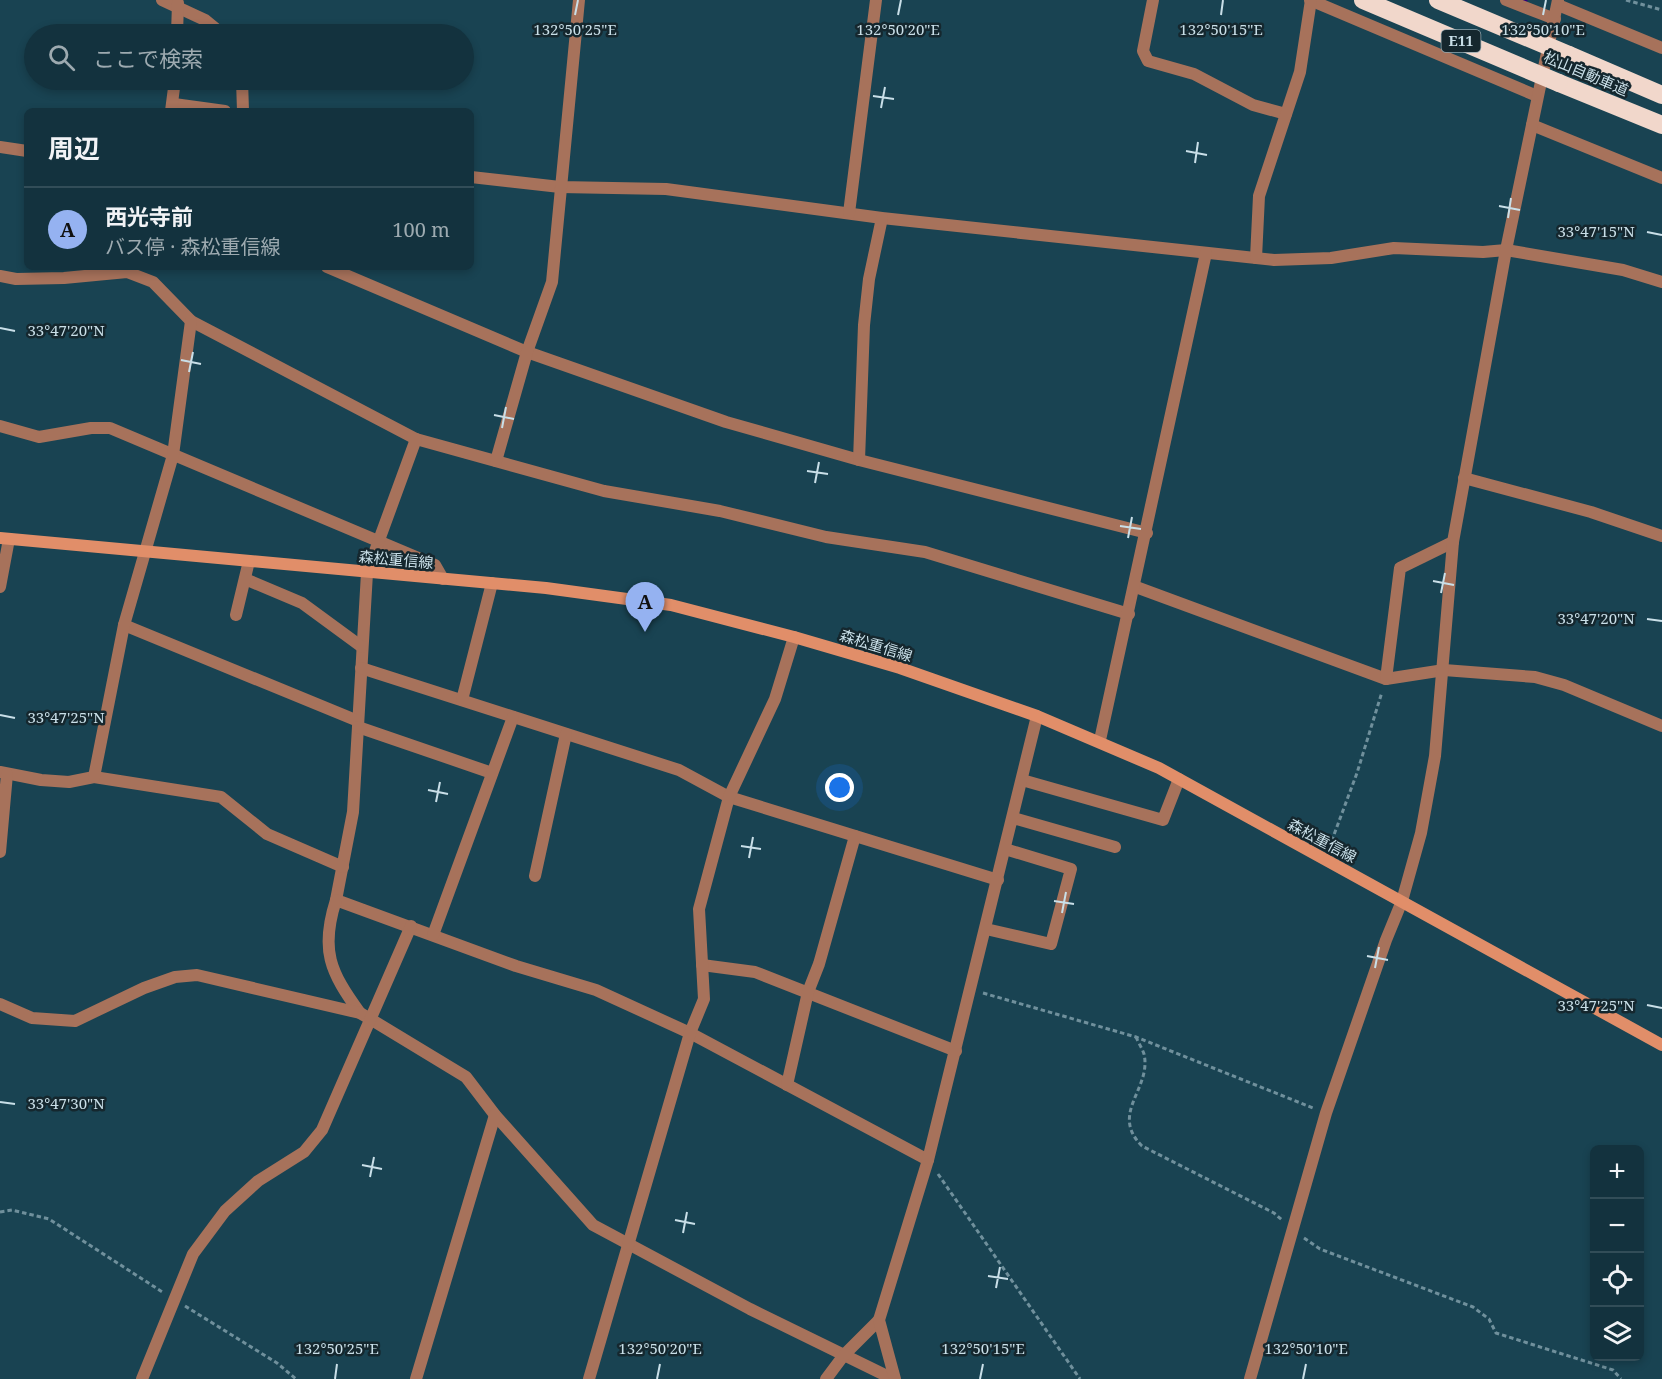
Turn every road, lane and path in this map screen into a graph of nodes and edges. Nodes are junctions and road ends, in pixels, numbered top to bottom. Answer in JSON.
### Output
{"nodes":[{"id":1,"x":162,"y":0,"type":"edge"},
{"id":2,"x":579,"y":0,"type":"edge"},
{"id":3,"x":876,"y":0,"type":"edge"},
{"id":4,"x":1153,"y":0,"type":"edge"},
{"id":5,"x":1311,"y":0,"type":"edge"},
{"id":6,"x":1363,"y":0,"type":"edge"},
{"id":7,"x":1438,"y":0,"type":"edge"},
{"id":8,"x":1506,"y":0,"type":"edge"},
{"id":9,"x":1626,"y":0,"type":"edge"},
{"id":10,"x":1558,"y":2,"type":"edge"},
{"id":11,"x":178,"y":4,"type":"edge"},
{"id":12,"x":1662,"y":10,"type":"edge"},
{"id":13,"x":1555,"y":19,"type":"junction"},
{"id":14,"x":177,"y":24,"type":"edge"},
{"id":15,"x":210,"y":24,"type":"edge"},
{"id":16,"x":1662,"y":48,"type":"edge"},
{"id":17,"x":174,"y":90,"type":"edge"},
{"id":18,"x":242,"y":90,"type":"edge"},
{"id":19,"x":1662,"y":95,"type":"edge"},
{"id":20,"x":1537,"y":96,"type":"junction"},
{"id":21,"x":172,"y":108,"type":"edge"},
{"id":22,"x":243,"y":108,"type":"edge"},
{"id":23,"x":1286,"y":114,"type":"junction"},
{"id":24,"x":1532,"y":124,"type":"junction"},
{"id":25,"x":1662,"y":125,"type":"edge"},
{"id":26,"x":0,"y":147,"type":"edge"},
{"id":27,"x":24,"y":151,"type":"edge"},
{"id":28,"x":474,"y":177,"type":"edge"},
{"id":29,"x":1662,"y":178,"type":"edge"},
{"id":30,"x":560,"y":187,"type":"junction"},
{"id":31,"x":849,"y":213,"type":"junction"},
{"id":32,"x":882,"y":218,"type":"junction"},
{"id":33,"x":1506,"y":250,"type":"junction"},
{"id":34,"x":1206,"y":253,"type":"junction"},
{"id":35,"x":1256,"y":258,"type":"junction"},
{"id":36,"x":121,"y":270,"type":"edge"},
{"id":37,"x":130,"y":270,"type":"edge"},
{"id":38,"x":334,"y":270,"type":"edge"},
{"id":39,"x":0,"y":276,"type":"edge"},
{"id":40,"x":1662,"y":282,"type":"edge"},
{"id":41,"x":191,"y":321,"type":"junction"},
{"id":42,"x":528,"y":352,"type":"junction"},
{"id":43,"x":0,"y":426,"type":"edge"},
{"id":44,"x":416,"y":439,"type":"junction"},
{"id":45,"x":174,"y":455,"type":"junction"},
{"id":46,"x":859,"y":460,"type":"junction"},
{"id":47,"x":496,"y":461,"type":"junction"},
{"id":48,"x":1464,"y":478,"type":"junction"},
{"id":49,"x":1147,"y":533,"type":"junction"},
{"id":50,"x":1662,"y":536,"type":"edge"},
{"id":51,"x":4,"y":538,"type":"edge"},
{"id":52,"x":378,"y":542,"type":"junction"},
{"id":53,"x":1453,"y":542,"type":"junction"},
{"id":54,"x":147,"y":551,"type":"junction"},
{"id":55,"x":249,"y":561,"type":"junction"},
{"id":56,"x":367,"y":573,"type":"junction"},
{"id":57,"x":245,"y":579,"type":"junction"},
{"id":58,"x":443,"y":579,"type":"junction"},
{"id":59,"x":492,"y":584,"type":"junction"},
{"id":60,"x":0,"y":587,"type":"edge"},
{"id":61,"x":1136,"y":587,"type":"junction"},
{"id":62,"x":1129,"y":614,"type":"junction"},
{"id":63,"x":236,"y":615,"type":"dead end"},
{"id":64,"x":124,"y":625,"type":"junction"},
{"id":65,"x":794,"y":637,"type":"junction"},
{"id":66,"x":362,"y":647,"type":"junction"},
{"id":67,"x":361,"y":668,"type":"junction"},
{"id":68,"x":1444,"y":670,"type":"junction"},
{"id":69,"x":1386,"y":679,"type":"junction"},
{"id":70,"x":462,"y":700,"type":"junction"},
{"id":71,"x":1037,"y":716,"type":"junction"},
{"id":72,"x":513,"y":717,"type":"junction"},
{"id":73,"x":358,"y":724,"type":"junction"},
{"id":74,"x":1662,"y":726,"type":"edge"},
{"id":75,"x":566,"y":734,"type":"junction"},
{"id":76,"x":1100,"y":740,"type":"junction"},
{"id":77,"x":3,"y":773,"type":"edge"},
{"id":78,"x":492,"y":773,"type":"junction"},
{"id":79,"x":94,"y":777,"type":"junction"},
{"id":80,"x":1179,"y":779,"type":"junction"},
{"id":81,"x":1022,"y":780,"type":"junction"},
{"id":82,"x":729,"y":797,"type":"junction"},
{"id":83,"x":1013,"y":818,"type":"junction"},
{"id":84,"x":855,"y":836,"type":"junction"},
{"id":85,"x":1115,"y":847,"type":"dead end"},
{"id":86,"x":1005,"y":849,"type":"junction"},
{"id":87,"x":0,"y":852,"type":"edge"},
{"id":88,"x":1324,"y":860,"type":"junction"},
{"id":89,"x":344,"y":867,"type":"junction"},
{"id":90,"x":535,"y":876,"type":"dead end"},
{"id":91,"x":998,"y":880,"type":"junction"},
{"id":92,"x":336,"y":900,"type":"junction"},
{"id":93,"x":1402,"y":901,"type":"junction"},
{"id":94,"x":411,"y":926,"type":"junction"},
{"id":95,"x":986,"y":929,"type":"junction"},
{"id":96,"x":433,"y":935,"type":"junction"},
{"id":97,"x":702,"y":965,"type":"junction"},
{"id":98,"x":971,"y":990,"type":"junction"},
{"id":99,"x":808,"y":992,"type":"junction"},
{"id":100,"x":0,"y":1004,"type":"edge"},
{"id":101,"x":360,"y":1013,"type":"junction"},
{"id":102,"x":372,"y":1020,"type":"junction"},
{"id":103,"x":690,"y":1033,"type":"junction"},
{"id":104,"x":1136,"y":1037,"type":"junction"},
{"id":105,"x":1662,"y":1045,"type":"edge"},
{"id":106,"x":956,"y":1051,"type":"junction"},
{"id":107,"x":787,"y":1085,"type":"junction"},
{"id":108,"x":1326,"y":1113,"type":"junction"},
{"id":109,"x":495,"y":1114,"type":"junction"},
{"id":110,"x":928,"y":1160,"type":"junction"},
{"id":111,"x":0,"y":1212,"type":"edge"},
{"id":112,"x":1293,"y":1230,"type":"junction"},
{"id":113,"x":629,"y":1244,"type":"junction"},
{"id":114,"x":174,"y":1299,"type":"junction"},
{"id":115,"x":879,"y":1320,"type":"junction"},
{"id":116,"x":844,"y":1355,"type":"junction"},
{"id":117,"x":142,"y":1379,"type":"edge"},
{"id":118,"x":296,"y":1379,"type":"edge"},
{"id":119,"x":416,"y":1379,"type":"edge"},
{"id":120,"x":589,"y":1379,"type":"edge"},
{"id":121,"x":826,"y":1379,"type":"edge"},
{"id":122,"x":894,"y":1379,"type":"edge"},
{"id":123,"x":1080,"y":1379,"type":"edge"},
{"id":124,"x":1251,"y":1379,"type":"edge"},
{"id":125,"x":1621,"y":1379,"type":"edge"}],
"edges":[{"from":1,"to":11,"type":"street"},
{"from":2,"to":30,"type":"street"},
{"from":3,"to":31,"type":"street"},
{"from":4,"to":23,"type":"street"},
{"from":5,"to":20,"type":"street"},
{"from":5,"to":23,"type":"street"},
{"from":6,"to":25,"type":"highway","name":"松山自動車道","number":"E11","bridge":true},
{"from":7,"to":19,"type":"highway","name":"松山自動車道","number":"E11","bridge":true},
{"from":8,"to":13,"type":"street"},
{"from":9,"to":12,"type":"path"},
{"from":10,"to":13,"type":"street"},
{"from":10,"to":16,"type":"street"},
{"from":11,"to":14,"type":"street"},
{"from":11,"to":15,"type":"street"},
{"from":13,"to":20,"type":"street"},
{"from":17,"to":21,"type":"street"},
{"from":18,"to":22,"type":"street"},
{"from":20,"to":24,"type":"street"},
{"from":23,"to":35,"type":"street"},
{"from":24,"to":29,"type":"street"},
{"from":24,"to":33,"type":"street"},
{"from":26,"to":27,"type":"street"},
{"from":28,"to":30,"type":"street"},
{"from":30,"to":31,"type":"street"},
{"from":30,"to":42,"type":"street"},
{"from":31,"to":32,"type":"street"},
{"from":32,"to":34,"type":"street"},
{"from":32,"to":46,"type":"street"},
{"from":33,"to":35,"type":"street"},
{"from":33,"to":40,"type":"street"},
{"from":33,"to":48,"type":"street"},
{"from":34,"to":35,"type":"street"},
{"from":34,"to":49,"type":"street"},
{"from":36,"to":39,"type":"street"},
{"from":37,"to":41,"type":"street"},
{"from":38,"to":42,"type":"street"},
{"from":41,"to":44,"type":"street"},
{"from":41,"to":45,"type":"street"},
{"from":42,"to":46,"type":"street"},
{"from":42,"to":47,"type":"street"},
{"from":43,"to":45,"type":"street"},
{"from":44,"to":47,"type":"street"},
{"from":44,"to":52,"type":"street"},
{"from":45,"to":52,"type":"street"},
{"from":45,"to":54,"type":"street"},
{"from":46,"to":49,"type":"street"},
{"from":47,"to":62,"type":"street"},
{"from":48,"to":50,"type":"street"},
{"from":48,"to":53,"type":"street"},
{"from":49,"to":61,"type":"street"},
{"from":51,"to":54,"type":"main road","name":"森松重信線"},
{"from":51,"to":60,"type":"street"},
{"from":52,"to":56,"type":"street"},
{"from":52,"to":58,"type":"street"},
{"from":53,"to":68,"type":"street"},
{"from":53,"to":69,"type":"street"},
{"from":54,"to":55,"type":"main road","name":"森松重信線"},
{"from":54,"to":64,"type":"street"},
{"from":55,"to":56,"type":"main road","name":"森松重信線"},
{"from":55,"to":57,"type":"street"},
{"from":56,"to":58,"type":"main road","name":"森松重信線"},
{"from":56,"to":66,"type":"street"},
{"from":57,"to":63,"type":"street"},
{"from":57,"to":66,"type":"street"},
{"from":58,"to":59,"type":"main road","name":"森松重信線"},
{"from":59,"to":65,"type":"main road","name":"森松重信線"},
{"from":59,"to":70,"type":"street"},
{"from":61,"to":62,"type":"street"},
{"from":61,"to":69,"type":"street"},
{"from":62,"to":76,"type":"street"},
{"from":64,"to":73,"type":"street"},
{"from":64,"to":79,"type":"street"},
{"from":65,"to":71,"type":"main road","name":"森松重信線"},
{"from":65,"to":82,"type":"street"},
{"from":66,"to":67,"type":"street"},
{"from":67,"to":70,"type":"street"},
{"from":67,"to":73,"type":"street"},
{"from":68,"to":69,"type":"street"},
{"from":68,"to":74,"type":"street"},
{"from":68,"to":93,"type":"street"},
{"from":69,"to":88,"type":"path"},
{"from":70,"to":72,"type":"street"},
{"from":71,"to":76,"type":"main road","name":"森松重信線"},
{"from":71,"to":81,"type":"street"},
{"from":72,"to":75,"type":"street"},
{"from":72,"to":78,"type":"street"},
{"from":73,"to":78,"type":"street"},
{"from":73,"to":89,"type":"street"},
{"from":75,"to":82,"type":"street"},
{"from":75,"to":90,"type":"street"},
{"from":76,"to":80,"type":"main road","name":"森松重信線"},
{"from":77,"to":79,"type":"street"},
{"from":77,"to":87,"type":"street"},
{"from":78,"to":96,"type":"street"},
{"from":79,"to":89,"type":"street"},
{"from":80,"to":81,"type":"street"},
{"from":80,"to":88,"type":"main road","name":"森松重信線"},
{"from":81,"to":83,"type":"street"},
{"from":82,"to":84,"type":"street"},
{"from":82,"to":97,"type":"street"},
{"from":83,"to":85,"type":"street"},
{"from":83,"to":86,"type":"street"},
{"from":84,"to":91,"type":"street"},
{"from":84,"to":99,"type":"street"},
{"from":86,"to":91,"type":"street"},
{"from":86,"to":95,"type":"street"},
{"from":88,"to":93,"type":"main road","name":"森松重信線"},
{"from":89,"to":92,"type":"street"},
{"from":91,"to":95,"type":"street"},
{"from":92,"to":94,"type":"street"},
{"from":92,"to":101,"type":"street"},
{"from":93,"to":105,"type":"main road","name":"森松重信線"},
{"from":93,"to":108,"type":"street"},
{"from":94,"to":96,"type":"street"},
{"from":94,"to":102,"type":"street"},
{"from":95,"to":98,"type":"street"},
{"from":96,"to":103,"type":"street"},
{"from":97,"to":99,"type":"street"},
{"from":97,"to":103,"type":"street"},
{"from":98,"to":104,"type":"path"},
{"from":98,"to":106,"type":"street"},
{"from":99,"to":106,"type":"street"},
{"from":99,"to":107,"type":"street"},
{"from":100,"to":101,"type":"street"},
{"from":101,"to":102,"type":"street"},
{"from":102,"to":109,"type":"street"},
{"from":102,"to":114,"type":"street"},
{"from":103,"to":107,"type":"street"},
{"from":103,"to":113,"type":"street"},
{"from":104,"to":108,"type":"path"},
{"from":104,"to":112,"type":"path"},
{"from":106,"to":110,"type":"street"},
{"from":107,"to":110,"type":"street"},
{"from":108,"to":112,"type":"street"},
{"from":109,"to":113,"type":"street"},
{"from":109,"to":119,"type":"street"},
{"from":110,"to":115,"type":"street"},
{"from":110,"to":123,"type":"path"},
{"from":111,"to":114,"type":"path"},
{"from":112,"to":124,"type":"street"},
{"from":112,"to":125,"type":"path"},
{"from":113,"to":116,"type":"street"},
{"from":113,"to":120,"type":"street"},
{"from":114,"to":117,"type":"street"},
{"from":114,"to":118,"type":"path"},
{"from":115,"to":116,"type":"street"},
{"from":115,"to":122,"type":"street"},
{"from":116,"to":121,"type":"street"},
{"from":116,"to":122,"type":"street"}]}
